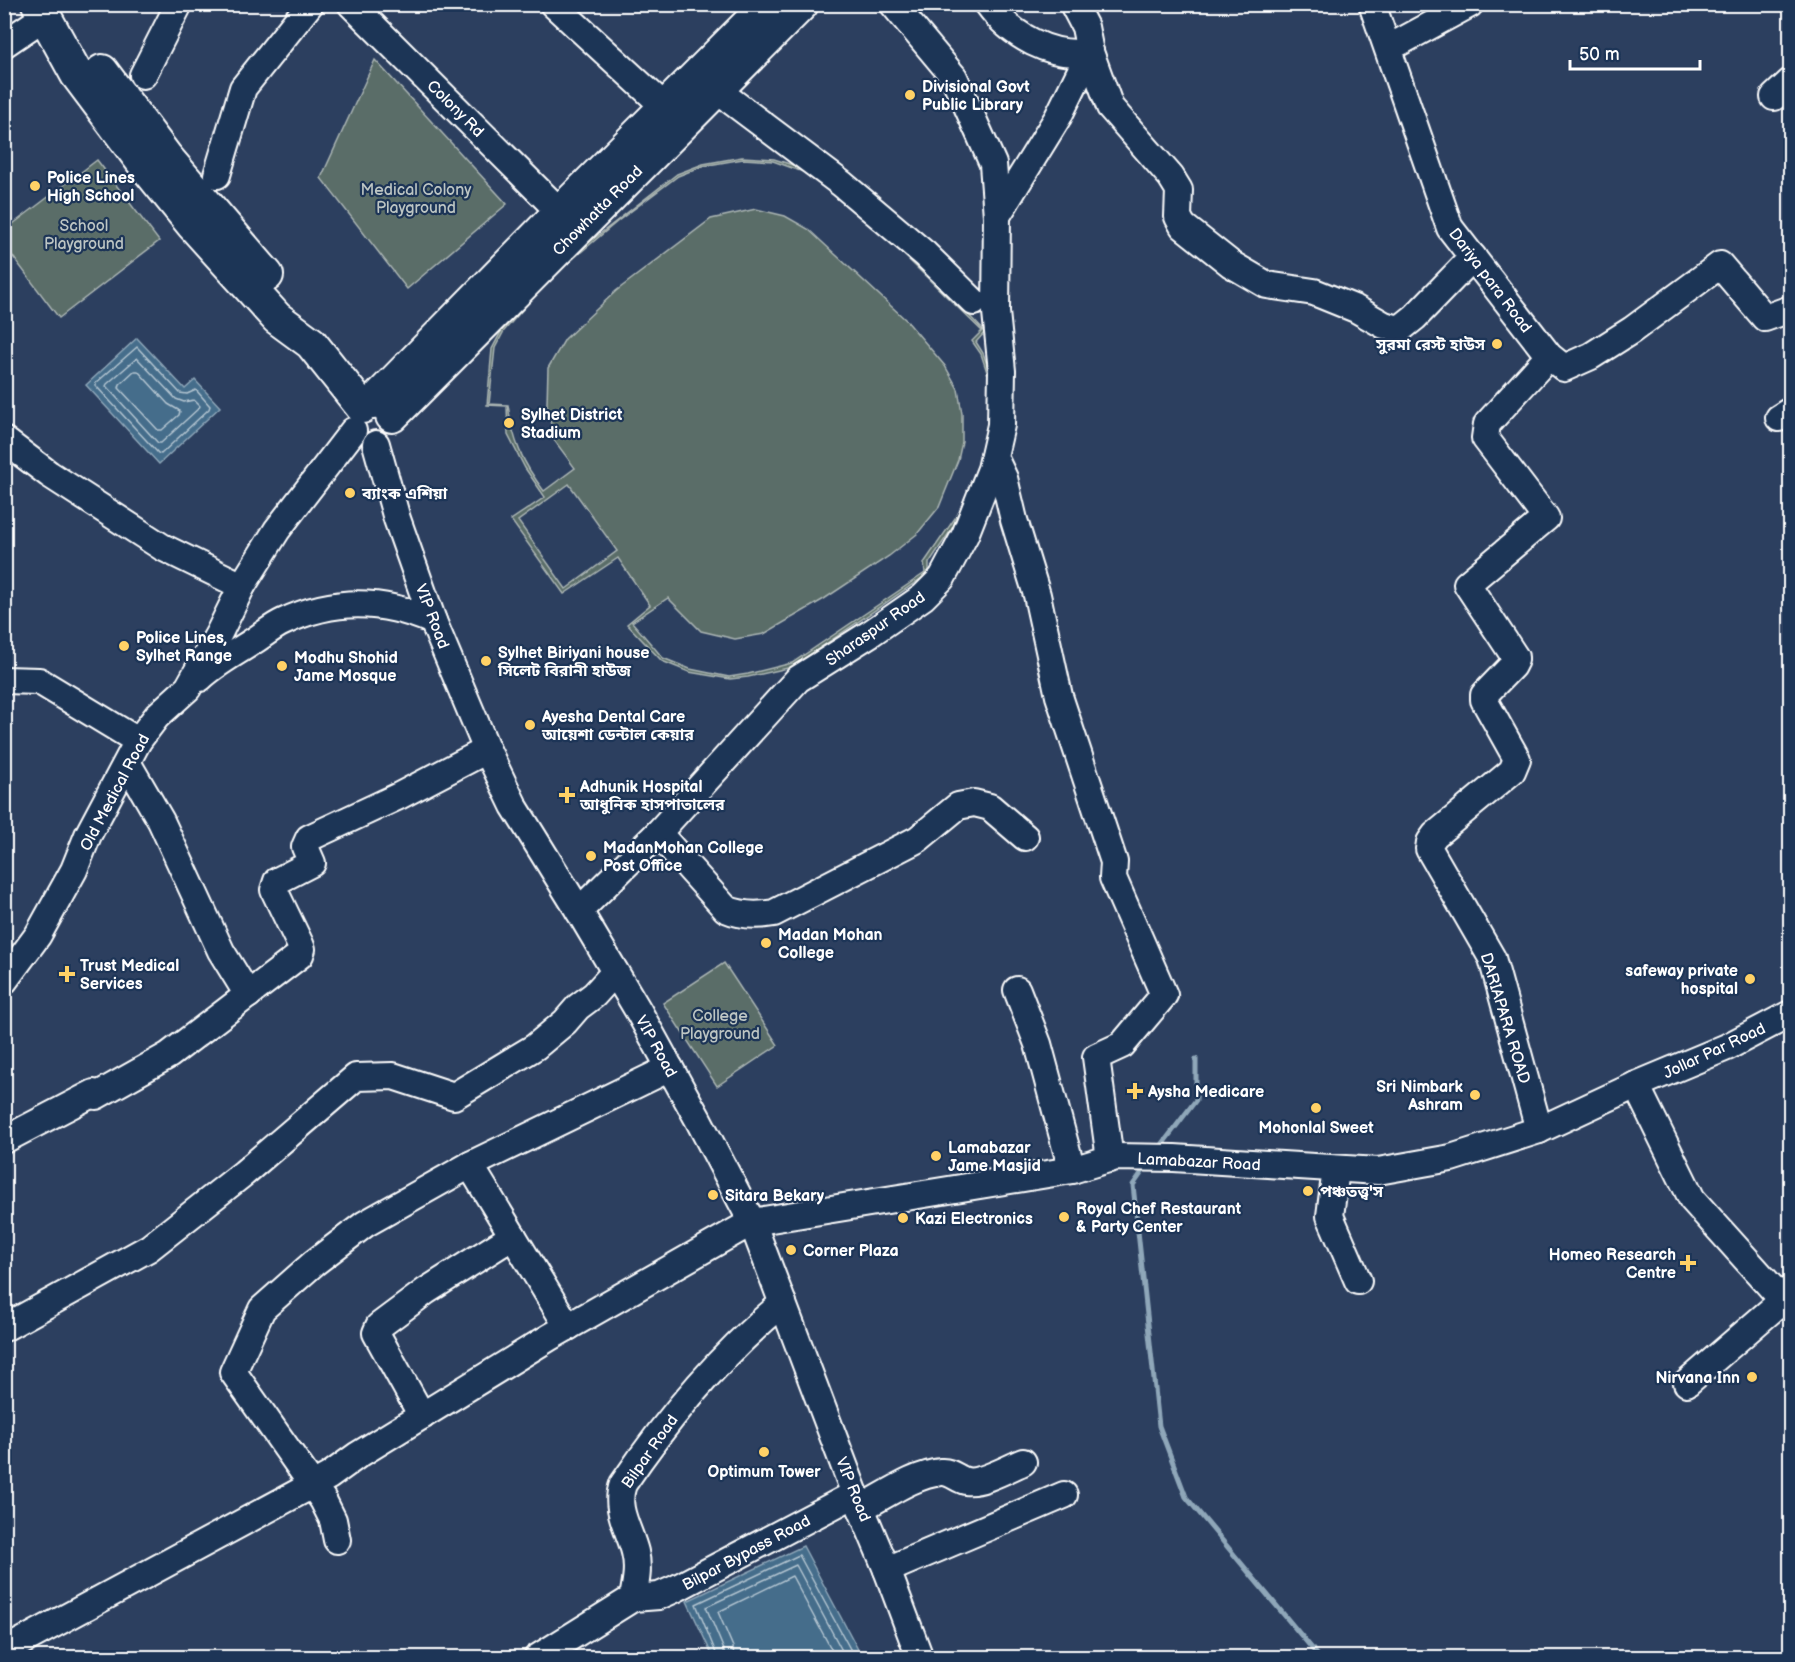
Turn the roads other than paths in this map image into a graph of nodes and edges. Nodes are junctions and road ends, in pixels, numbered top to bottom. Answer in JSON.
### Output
{"nodes":[{"id":1,"x":179,"y":4,"type":"edge"},
{"id":2,"x":310,"y":4,"type":"edge"},
{"id":3,"x":351,"y":4,"type":"edge"},
{"id":4,"x":553,"y":4,"type":"edge"},
{"id":5,"x":768,"y":4,"type":"edge"},
{"id":6,"x":802,"y":4,"type":"edge"},
{"id":7,"x":893,"y":4,"type":"edge"},
{"id":8,"x":988,"y":4,"type":"edge"},
{"id":9,"x":1073,"y":4,"type":"edge"},
{"id":10,"x":1372,"y":4,"type":"edge"},
{"id":11,"x":1470,"y":4,"type":"edge"},
{"id":12,"x":48,"y":9,"type":"edge"},
{"id":13,"x":4,"y":44,"type":"edge"},
{"id":14,"x":1389,"y":48,"type":"junction"},
{"id":15,"x":1090,"y":52,"type":"junction"},
{"id":16,"x":143,"y":75,"type":"dead end"},
{"id":17,"x":718,"y":91,"type":"junction"},
{"id":18,"x":666,"y":108,"type":"junction"},
{"id":19,"x":217,"y":175,"type":"dead end"},
{"id":20,"x":998,"y":216,"type":"junction"},
{"id":21,"x":569,"y":221,"type":"junction"},
{"id":22,"x":1473,"y":257,"type":"junction"},
{"id":23,"x":974,"y":302,"type":"dead end"},
{"id":24,"x":1791,"y":309,"type":"edge"},
{"id":25,"x":1549,"y":356,"type":"junction"},
{"id":26,"x":370,"y":414,"type":"junction"},
{"id":27,"x":4,"y":440,"type":"edge"},
{"id":28,"x":994,"y":458,"type":"junction"},
{"id":29,"x":242,"y":586,"type":"junction"},
{"id":30,"x":433,"y":621,"type":"junction"},
{"id":31,"x":4,"y":680,"type":"edge"},
{"id":32,"x":188,"y":688,"type":"junction"},
{"id":33,"x":138,"y":741,"type":"junction"},
{"id":34,"x":487,"y":750,"type":"junction"},
{"id":35,"x":128,"y":764,"type":"junction"},
{"id":36,"x":658,"y":833,"type":"junction"},
{"id":37,"x":1025,"y":837,"type":"dead end"},
{"id":38,"x":579,"y":911,"type":"junction"},
{"id":39,"x":615,"y":972,"type":"junction"},
{"id":40,"x":4,"y":981,"type":"edge"},
{"id":41,"x":1017,"y":990,"type":"dead end"},
{"id":42,"x":248,"y":995,"type":"junction"},
{"id":43,"x":1791,"y":1014,"type":"edge"},
{"id":44,"x":670,"y":1068,"type":"junction"},
{"id":45,"x":1636,"y":1085,"type":"junction"},
{"id":46,"x":1539,"y":1130,"type":"junction"},
{"id":47,"x":4,"y":1140,"type":"edge"},
{"id":48,"x":1113,"y":1158,"type":"junction"},
{"id":49,"x":470,"y":1165,"type":"junction"},
{"id":50,"x":1336,"y":1169,"type":"junction"},
{"id":51,"x":1072,"y":1170,"type":"junction"},
{"id":52,"x":752,"y":1222,"type":"junction"},
{"id":53,"x":513,"y":1236,"type":"junction"},
{"id":54,"x":1358,"y":1281,"type":"dead end"},
{"id":55,"x":783,"y":1303,"type":"junction"},
{"id":56,"x":1787,"y":1304,"type":"edge"},
{"id":57,"x":568,"y":1327,"type":"junction"},
{"id":58,"x":4,"y":1328,"type":"edge"},
{"id":59,"x":1687,"y":1383,"type":"dead end"},
{"id":60,"x":422,"y":1416,"type":"junction"},
{"id":61,"x":1023,"y":1462,"type":"dead end"},
{"id":62,"x":312,"y":1485,"type":"junction"},
{"id":63,"x":1064,"y":1495,"type":"dead end"},
{"id":64,"x":858,"y":1501,"type":"junction"},
{"id":65,"x":337,"y":1540,"type":"dead end"},
{"id":66,"x":887,"y":1570,"type":"junction"},
{"id":67,"x":633,"y":1598,"type":"junction"},
{"id":68,"x":4,"y":1651,"type":"edge"},
{"id":69,"x":537,"y":1658,"type":"edge"},
{"id":70,"x":920,"y":1658,"type":"edge"}],
"edges":[{"from":1,"to":16,"type":"street"},
{"from":2,"to":19,"type":"street"},
{"from":3,"to":21,"type":"street","name":"Colony Rd"},
{"from":4,"to":18,"type":"street"},
{"from":5,"to":18,"type":"main road","name":"Chowhatta Road"},
{"from":6,"to":17,"type":"main road","name":"Chowhatta Road"},
{"from":7,"to":20,"type":"street","name":"Sharaspur Road"},
{"from":8,"to":15,"type":"street"},
{"from":9,"to":15,"type":"street"},
{"from":10,"to":14,"type":"street","name":"Dariya para Road"},
{"from":11,"to":14,"type":"street"},
{"from":12,"to":13,"type":"street"},
{"from":12,"to":26,"type":"main road"},
{"from":14,"to":22,"type":"street","name":"Dariya para Road"},
{"from":15,"to":20,"type":"street"},
{"from":15,"to":22,"type":"street"},
{"from":17,"to":21,"type":"main road","name":"Chowhatta Road"},
{"from":17,"to":23,"type":"street"},
{"from":18,"to":21,"type":"main road","name":"Chowhatta Road"},
{"from":20,"to":28,"type":"street","name":"Sharaspur Road"},
{"from":21,"to":26,"type":"main road","name":"Chowhatta Road"},
{"from":22,"to":25,"type":"street","name":"Dariya para Road"},
{"from":24,"to":25,"type":"street"},
{"from":25,"to":46,"type":"street","name":"DARIAPARA ROAD"},
{"from":26,"to":29,"type":"street","name":"Old Medical Road"},
{"from":26,"to":30,"type":"street","name":"VIP Road"},
{"from":27,"to":29,"type":"street"},
{"from":28,"to":36,"type":"street","name":"Sharaspur Road"},
{"from":28,"to":48,"type":"street"},
{"from":29,"to":32,"type":"street","name":"Old Medical Road"},
{"from":30,"to":32,"type":"street"},
{"from":30,"to":34,"type":"street","name":"VIP Road"},
{"from":31,"to":33,"type":"street"},
{"from":32,"to":33,"type":"street","name":"Old Medical Road"},
{"from":33,"to":35,"type":"street","name":"Old Medical Road"},
{"from":34,"to":38,"type":"street","name":"VIP Road"},
{"from":34,"to":42,"type":"street"},
{"from":35,"to":40,"type":"street","name":"Old Medical Road"},
{"from":35,"to":42,"type":"street"},
{"from":36,"to":37,"type":"street"},
{"from":36,"to":38,"type":"street","name":"Sharaspur Road"},
{"from":38,"to":39,"type":"street","name":"VIP Road"},
{"from":39,"to":44,"type":"street","name":"VIP Road"},
{"from":39,"to":58,"type":"street"},
{"from":41,"to":51,"type":"street"},
{"from":42,"to":47,"type":"street"},
{"from":43,"to":45,"type":"street","name":"Jollar Par Road"},
{"from":44,"to":49,"type":"street"},
{"from":44,"to":52,"type":"street","name":"VIP Road"},
{"from":45,"to":46,"type":"street","name":"Lamabazar Road"},
{"from":45,"to":56,"type":"street"},
{"from":46,"to":50,"type":"street","name":"Lamabazar Road"},
{"from":48,"to":50,"type":"street","name":"Lamabazar Road"},
{"from":48,"to":51,"type":"street","name":"Lamabazar Road"},
{"from":49,"to":53,"type":"street"},
{"from":49,"to":62,"type":"street"},
{"from":50,"to":54,"type":"street"},
{"from":51,"to":52,"type":"street","name":"Lamabazar Road"},
{"from":52,"to":55,"type":"street","name":"VIP Road"},
{"from":52,"to":57,"type":"street"},
{"from":53,"to":57,"type":"street"},
{"from":53,"to":60,"type":"street"},
{"from":55,"to":64,"type":"street","name":"VIP Road"},
{"from":55,"to":67,"type":"street","name":"Bilpar Road"},
{"from":56,"to":59,"type":"street"},
{"from":57,"to":60,"type":"street"},
{"from":60,"to":62,"type":"street"},
{"from":61,"to":64,"type":"street","name":"Bilpar Bypass Road"},
{"from":62,"to":65,"type":"street"},
{"from":62,"to":68,"type":"street"},
{"from":63,"to":66,"type":"street"},
{"from":64,"to":66,"type":"street","name":"VIP Road"},
{"from":64,"to":67,"type":"street","name":"Bilpar Bypass Road"},
{"from":66,"to":70,"type":"street","name":"VIP Road"},
{"from":67,"to":69,"type":"street"}]}
